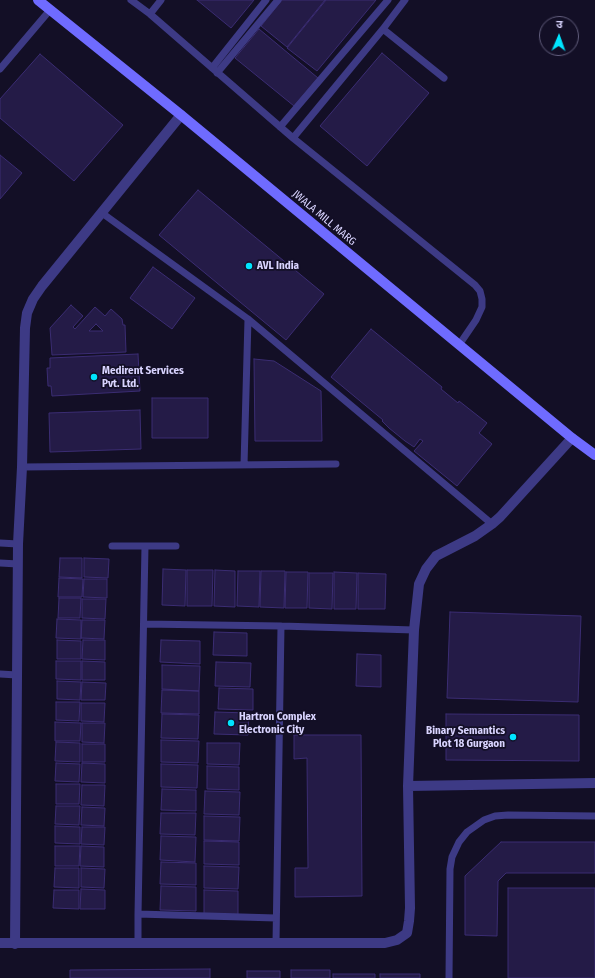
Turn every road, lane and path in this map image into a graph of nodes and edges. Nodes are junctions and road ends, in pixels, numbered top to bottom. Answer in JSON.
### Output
{"nodes":[{"id":1,"x":132,"y":0,"type":"edge"},
{"id":2,"x":161,"y":0,"type":"edge"},
{"id":3,"x":266,"y":0,"type":"edge"},
{"id":4,"x":278,"y":0,"type":"edge"},
{"id":5,"x":388,"y":0,"type":"edge"},
{"id":6,"x":405,"y":0,"type":"edge"},
{"id":7,"x":46,"y":4,"type":"edge"},
{"id":8,"x":150,"y":14,"type":"junction"},
{"id":9,"x":383,"y":29,"type":"junction"},
{"id":10,"x":0,"y":69,"type":"edge"},
{"id":11,"x":215,"y":70,"type":"junction"},
{"id":12,"x":444,"y":78,"type":"dead end"},
{"id":13,"x":181,"y":115,"type":"junction"},
{"id":14,"x":280,"y":128,"type":"junction"},
{"id":15,"x":293,"y":138,"type":"junction"},
{"id":16,"x":102,"y":213,"type":"junction"},
{"id":17,"x":248,"y":319,"type":"junction"},
{"id":18,"x":459,"y":345,"type":"junction"},
{"id":19,"x":572,"y":438,"type":"junction"},
{"id":20,"x":595,"y":456,"type":"edge"},
{"id":21,"x":336,"y":464,"type":"dead end"},
{"id":22,"x":244,"y":465,"type":"junction"},
{"id":23,"x":22,"y":467,"type":"junction"},
{"id":24,"x":492,"y":524,"type":"junction"},
{"id":25,"x":0,"y":543,"type":"edge"},
{"id":26,"x":18,"y":544,"type":"junction"},
{"id":27,"x":112,"y":546,"type":"dead end"},
{"id":28,"x":145,"y":546,"type":"junction"},
{"id":29,"x":176,"y":546,"type":"dead end"},
{"id":30,"x":0,"y":563,"type":"edge"},
{"id":31,"x":18,"y":564,"type":"junction"},
{"id":32,"x":144,"y":624,"type":"junction"},
{"id":33,"x":281,"y":626,"type":"junction"},
{"id":34,"x":414,"y":630,"type":"junction"},
{"id":35,"x":0,"y":674,"type":"edge"},
{"id":36,"x":17,"y":674,"type":"junction"},
{"id":37,"x":595,"y":783,"type":"edge"},
{"id":38,"x":408,"y":786,"type":"junction"},
{"id":39,"x":595,"y":816,"type":"edge"},
{"id":40,"x":138,"y":914,"type":"junction"},
{"id":41,"x":276,"y":918,"type":"junction"},
{"id":42,"x":138,"y":942,"type":"junction"},
{"id":43,"x":0,"y":943,"type":"edge"},
{"id":44,"x":276,"y":943,"type":"junction"},
{"id":45,"x":15,"y":944,"type":"junction"},
{"id":46,"x":449,"y":978,"type":"edge"}],
"edges":[{"from":1,"to":8,"type":"lane"},
{"from":2,"to":8,"type":"lane"},
{"from":3,"to":11,"type":"lane"},
{"from":4,"to":11,"type":"lane"},
{"from":5,"to":14,"type":"lane"},
{"from":6,"to":9,"type":"lane"},
{"from":7,"to":10,"type":"lane"},
{"from":7,"to":13,"type":"street","name":"JWALA MILL MARG"},
{"from":8,"to":11,"type":"lane"},
{"from":9,"to":12,"type":"lane"},
{"from":9,"to":15,"type":"lane"},
{"from":11,"to":14,"type":"lane"},
{"from":13,"to":16,"type":"street"},
{"from":13,"to":18,"type":"street","name":"JWALA MILL MARG"},
{"from":14,"to":15,"type":"lane"},
{"from":15,"to":18,"type":"lane"},
{"from":16,"to":17,"type":"lane"},
{"from":16,"to":23,"type":"street"},
{"from":17,"to":22,"type":"lane"},
{"from":17,"to":24,"type":"lane"},
{"from":18,"to":19,"type":"street","name":"JWALA MILL MARG"},
{"from":19,"to":20,"type":"street","name":"JWALA MILL MARG"},
{"from":19,"to":24,"type":"street"},
{"from":21,"to":22,"type":"lane"},
{"from":22,"to":23,"type":"lane"},
{"from":23,"to":26,"type":"street"},
{"from":24,"to":34,"type":"street"},
{"from":25,"to":26,"type":"lane"},
{"from":26,"to":31,"type":"street"},
{"from":27,"to":28,"type":"lane"},
{"from":28,"to":29,"type":"lane"},
{"from":28,"to":32,"type":"lane"},
{"from":30,"to":31,"type":"lane"},
{"from":31,"to":36,"type":"street"},
{"from":32,"to":33,"type":"lane"},
{"from":32,"to":40,"type":"lane"},
{"from":33,"to":34,"type":"lane"},
{"from":33,"to":41,"type":"lane"},
{"from":34,"to":38,"type":"street"},
{"from":35,"to":36,"type":"lane"},
{"from":36,"to":45,"type":"street"},
{"from":37,"to":38,"type":"street"},
{"from":38,"to":44,"type":"street"},
{"from":39,"to":46,"type":"lane"},
{"from":40,"to":41,"type":"lane"},
{"from":40,"to":42,"type":"lane"},
{"from":41,"to":44,"type":"lane"},
{"from":42,"to":44,"type":"street"},
{"from":42,"to":45,"type":"street"},
{"from":43,"to":45,"type":"street"}]}
